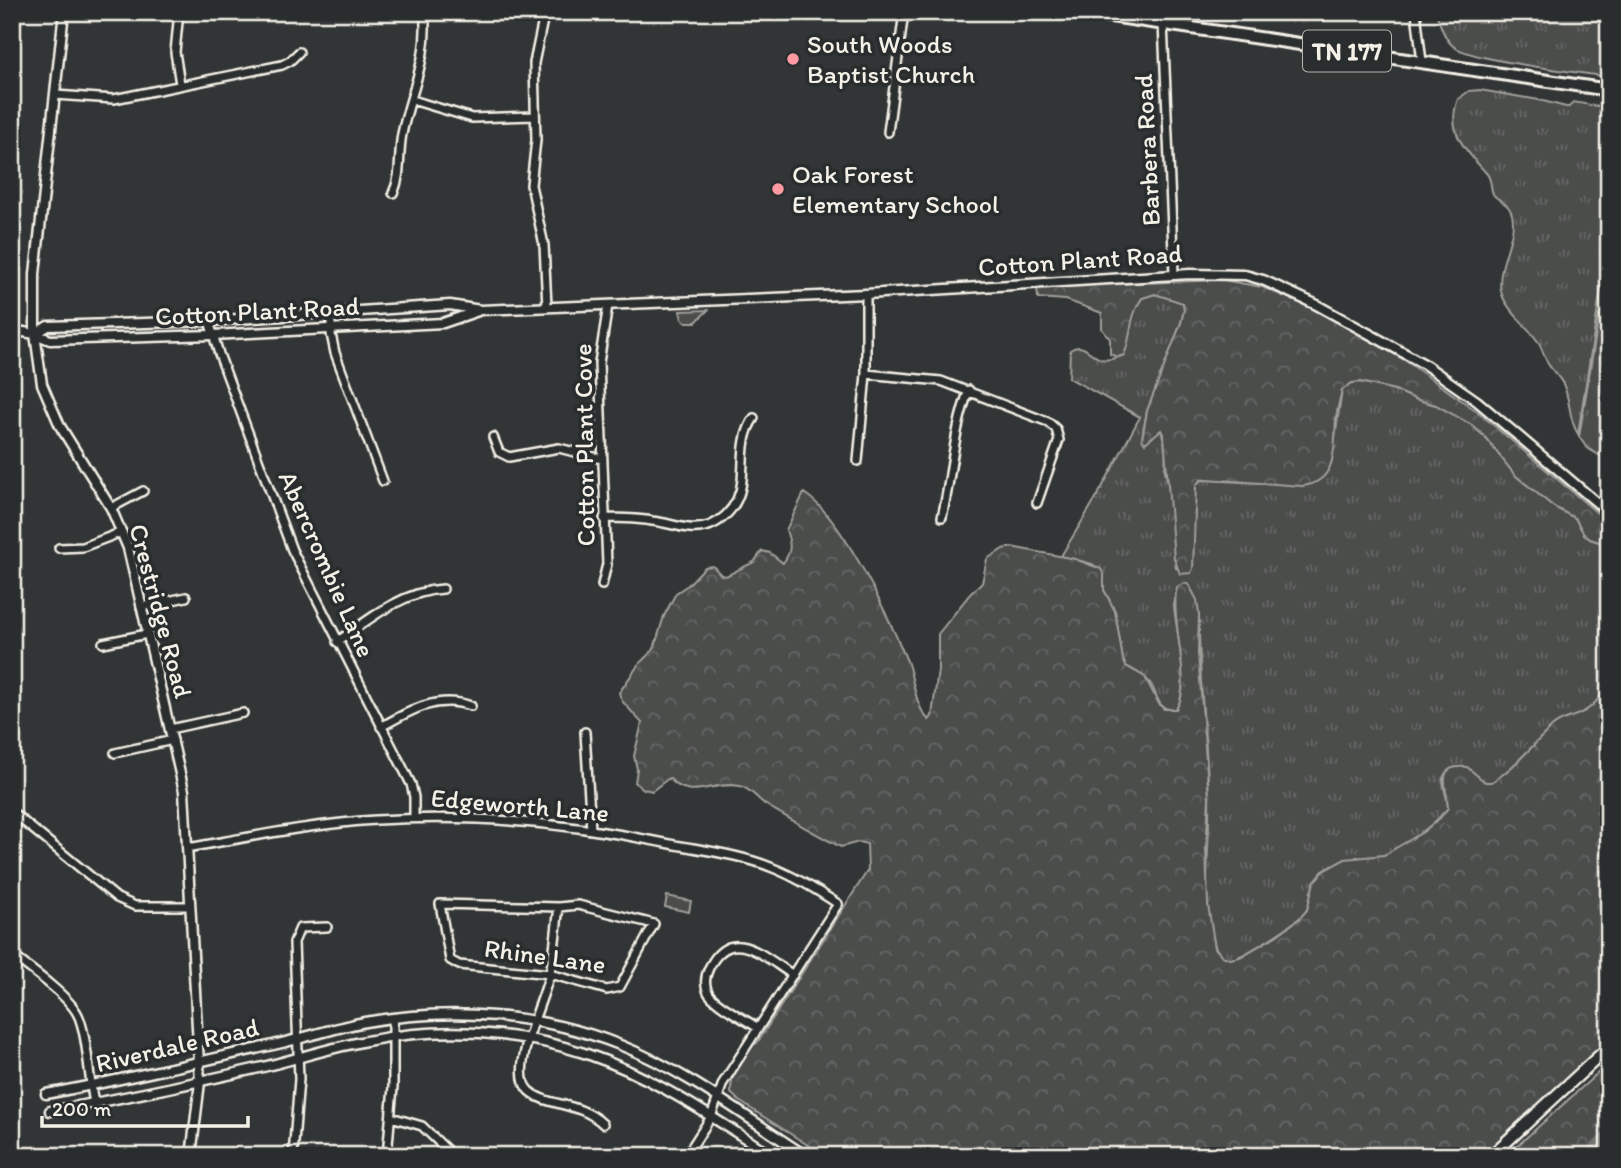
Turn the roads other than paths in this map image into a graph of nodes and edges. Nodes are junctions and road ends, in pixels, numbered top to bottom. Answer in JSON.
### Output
{"nodes":[{"id":1,"x":64,"y":12,"type":"edge"},
{"id":2,"x":179,"y":12,"type":"edge"},
{"id":3,"x":424,"y":12,"type":"edge"},
{"id":4,"x":904,"y":12,"type":"edge"},
{"id":5,"x":1084,"y":12,"type":"edge"},
{"id":6,"x":1416,"y":12,"type":"edge"},
{"id":7,"x":1113,"y":14,"type":"edge"},
{"id":8,"x":543,"y":20,"type":"dead end"},
{"id":9,"x":1163,"y":23,"type":"junction"},
{"id":10,"x":299,"y":52,"type":"dead end"},
{"id":11,"x":1422,"y":62,"type":"junction"},
{"id":12,"x":180,"y":84,"type":"junction"},
{"id":13,"x":1609,"y":90,"type":"edge"},
{"id":14,"x":55,"y":95,"type":"junction"},
{"id":15,"x":412,"y":100,"type":"junction"},
{"id":16,"x":535,"y":116,"type":"junction"},
{"id":17,"x":888,"y":132,"type":"dead end"},
{"id":18,"x":393,"y":193,"type":"dead end"},
{"id":19,"x":1174,"y":274,"type":"junction"},
{"id":20,"x":866,"y":294,"type":"junction"},
{"id":21,"x":608,"y":304,"type":"junction"},
{"id":22,"x":547,"y":306,"type":"junction"},
{"id":23,"x":480,"y":310,"type":"junction"},
{"id":24,"x":331,"y":313,"type":"junction"},
{"id":25,"x":209,"y":321,"type":"junction"},
{"id":26,"x":331,"y":329,"type":"junction"},
{"id":27,"x":12,"y":330,"type":"edge"},
{"id":28,"x":34,"y":334,"type":"junction"},
{"id":29,"x":213,"y":335,"type":"junction"},
{"id":30,"x":866,"y":374,"type":"junction"},
{"id":31,"x":969,"y":390,"type":"junction"},
{"id":32,"x":754,"y":418,"type":"dead end"},
{"id":33,"x":493,"y":437,"type":"dead end"},
{"id":34,"x":602,"y":459,"type":"junction"},
{"id":35,"x":858,"y":461,"type":"dead end"},
{"id":36,"x":383,"y":481,"type":"dead end"},
{"id":37,"x":143,"y":491,"type":"dead end"},
{"id":38,"x":1037,"y":502,"type":"dead end"},
{"id":39,"x":111,"y":508,"type":"junction"},
{"id":40,"x":1609,"y":513,"type":"edge"},
{"id":41,"x":942,"y":517,"type":"dead end"},
{"id":42,"x":604,"y":518,"type":"junction"},
{"id":43,"x":122,"y":533,"type":"junction"},
{"id":44,"x":59,"y":548,"type":"dead end"},
{"id":45,"x":602,"y":585,"type":"dead end"},
{"id":46,"x":443,"y":589,"type":"dead end"},
{"id":47,"x":186,"y":597,"type":"dead end"},
{"id":48,"x":141,"y":607,"type":"junction"},
{"id":49,"x":147,"y":634,"type":"junction"},
{"id":50,"x":337,"y":642,"type":"junction"},
{"id":51,"x":103,"y":643,"type":"dead end"},
{"id":52,"x":471,"y":706,"type":"dead end"},
{"id":53,"x":243,"y":713,"type":"dead end"},
{"id":54,"x":381,"y":727,"type":"junction"},
{"id":55,"x":170,"y":729,"type":"junction"},
{"id":56,"x":585,"y":733,"type":"dead end"},
{"id":57,"x":173,"y":740,"type":"junction"},
{"id":58,"x":115,"y":754,"type":"dead end"},
{"id":59,"x":12,"y":812,"type":"edge"},
{"id":60,"x":414,"y":818,"type":"junction"},
{"id":61,"x":591,"y":830,"type":"junction"},
{"id":62,"x":187,"y":848,"type":"junction"},
{"id":63,"x":190,"y":906,"type":"junction"},
{"id":64,"x":559,"y":907,"type":"junction"},
{"id":65,"x":327,"y":927,"type":"dead end"},
{"id":66,"x":12,"y":955,"type":"edge"},
{"id":67,"x":550,"y":974,"type":"junction"},
{"id":68,"x":793,"y":975,"type":"junction"},
{"id":69,"x":393,"y":1018,"type":"junction"},
{"id":70,"x":534,"y":1021,"type":"junction"},
{"id":71,"x":758,"y":1028,"type":"junction"},
{"id":72,"x":393,"y":1037,"type":"junction"},
{"id":73,"x":299,"y":1039,"type":"junction"},
{"id":74,"x":529,"y":1040,"type":"junction"},
{"id":75,"x":1609,"y":1047,"type":"edge"},
{"id":76,"x":299,"y":1058,"type":"junction"},
{"id":77,"x":199,"y":1061,"type":"junction"},
{"id":78,"x":200,"y":1082,"type":"junction"},
{"id":79,"x":90,"y":1086,"type":"junction"},
{"id":80,"x":46,"y":1094,"type":"joint"},
{"id":81,"x":719,"y":1100,"type":"junction"},
{"id":82,"x":94,"y":1103,"type":"junction"},
{"id":83,"x":50,"y":1111,"type":"joint"},
{"id":84,"x":711,"y":1116,"type":"junction"},
{"id":85,"x":391,"y":1117,"type":"junction"},
{"id":86,"x":603,"y":1124,"type":"dead end"},
{"id":87,"x":191,"y":1156,"type":"edge"},
{"id":88,"x":293,"y":1156,"type":"edge"},
{"id":89,"x":387,"y":1156,"type":"edge"},
{"id":90,"x":453,"y":1156,"type":"edge"},
{"id":91,"x":686,"y":1156,"type":"edge"},
{"id":92,"x":773,"y":1156,"type":"edge"},
{"id":93,"x":806,"y":1156,"type":"edge"},
{"id":94,"x":1490,"y":1156,"type":"edge"}],
"edges":[{"from":1,"to":14,"type":"street","name":"Crestridge Road"},
{"from":2,"to":12,"type":"street"},
{"from":3,"to":15,"type":"street"},
{"from":4,"to":17,"type":"street"},
{"from":5,"to":7,"type":"main road","number":"TN 177"},
{"from":6,"to":11,"type":"street"},
{"from":7,"to":9,"type":"main road","number":"TN 177"},
{"from":8,"to":16,"type":"street"},
{"from":9,"to":11,"type":"main road","number":"TN 177"},
{"from":9,"to":19,"type":"street","name":"Barbera Road"},
{"from":10,"to":12,"type":"street"},
{"from":11,"to":13,"type":"main road","number":"TN 177"},
{"from":12,"to":14,"type":"street"},
{"from":14,"to":28,"type":"street","name":"Crestridge Road"},
{"from":15,"to":16,"type":"street"},
{"from":15,"to":18,"type":"street"},
{"from":16,"to":22,"type":"street"},
{"from":19,"to":20,"type":"street","name":"Cotton Plant Road"},
{"from":19,"to":40,"type":"street","name":"Cotton Plant Road"},
{"from":20,"to":21,"type":"street","name":"Cotton Plant Road"},
{"from":20,"to":30,"type":"street"},
{"from":21,"to":22,"type":"street","name":"Cotton Plant Road"},
{"from":21,"to":34,"type":"street","name":"Cotton Plant Cove"},
{"from":22,"to":23,"type":"street","name":"Cotton Plant Road"},
{"from":23,"to":24,"type":"street","name":"Cotton Plant Road"},
{"from":23,"to":26,"type":"street","name":"Cotton Plant Road"},
{"from":24,"to":25,"type":"street","name":"Cotton Plant Road"},
{"from":24,"to":26,"type":"street"},
{"from":25,"to":28,"type":"street","name":"Cotton Plant Road"},
{"from":25,"to":29,"type":"street","name":"Abercrombie Lane"},
{"from":26,"to":29,"type":"street","name":"Cotton Plant Road"},
{"from":26,"to":36,"type":"street"},
{"from":27,"to":28,"type":"street","name":"Cotton Plant Road"},
{"from":28,"to":29,"type":"street","name":"Cotton Plant Road"},
{"from":28,"to":39,"type":"street","name":"Crestridge Road"},
{"from":29,"to":50,"type":"street","name":"Abercrombie Lane"},
{"from":30,"to":31,"type":"street"},
{"from":30,"to":35,"type":"street"},
{"from":31,"to":38,"type":"street"},
{"from":31,"to":41,"type":"street"},
{"from":32,"to":42,"type":"street"},
{"from":33,"to":34,"type":"street"},
{"from":34,"to":42,"type":"street","name":"Cotton Plant Cove"},
{"from":37,"to":39,"type":"street"},
{"from":39,"to":43,"type":"street","name":"Crestridge Road"},
{"from":42,"to":45,"type":"street","name":"Cotton Plant Cove"},
{"from":43,"to":44,"type":"street"},
{"from":43,"to":48,"type":"street","name":"Crestridge Road"},
{"from":46,"to":50,"type":"street"},
{"from":47,"to":48,"type":"street"},
{"from":48,"to":49,"type":"street","name":"Crestridge Road"},
{"from":49,"to":51,"type":"street"},
{"from":49,"to":55,"type":"street","name":"Crestridge Road"},
{"from":50,"to":54,"type":"street","name":"Abercrombie Lane"},
{"from":52,"to":54,"type":"street"},
{"from":53,"to":55,"type":"street"},
{"from":54,"to":60,"type":"street","name":"Abercrombie Lane"},
{"from":55,"to":57,"type":"street","name":"Crestridge Road"},
{"from":56,"to":61,"type":"street"},
{"from":57,"to":58,"type":"street"},
{"from":57,"to":62,"type":"street","name":"Crestridge Road"},
{"from":59,"to":63,"type":"street"},
{"from":60,"to":61,"type":"street","name":"Edgeworth Lane"},
{"from":60,"to":62,"type":"street","name":"Edgeworth Lane"},
{"from":61,"to":68,"type":"street","name":"Edgeworth Lane"},
{"from":62,"to":63,"type":"street","name":"Crestridge Road"},
{"from":63,"to":77,"type":"street","name":"Crestridge Road"},
{"from":64,"to":67,"type":"street"},
{"from":64,"to":67,"type":"street","name":"Rhine Lane"},
{"from":64,"to":67,"type":"street","name":"Rhine Lane"},
{"from":65,"to":73,"type":"street"},
{"from":66,"to":79,"type":"street"},
{"from":67,"to":70,"type":"street"},
{"from":68,"to":71,"type":"street"},
{"from":68,"to":71,"type":"street"},
{"from":69,"to":70,"type":"street","name":"Riverdale Road"},
{"from":69,"to":72,"type":"street"},
{"from":69,"to":73,"type":"street","name":"Riverdale Road"},
{"from":70,"to":74,"type":"street"},
{"from":70,"to":81,"type":"street","name":"Riverdale Road"},
{"from":71,"to":81,"type":"street"},
{"from":72,"to":74,"type":"street","name":"Riverdale Road"},
{"from":72,"to":76,"type":"street","name":"Riverdale Road"},
{"from":72,"to":85,"type":"street"},
{"from":73,"to":76,"type":"street"},
{"from":73,"to":77,"type":"street","name":"Riverdale Road"},
{"from":74,"to":84,"type":"street","name":"Riverdale Road"},
{"from":74,"to":86,"type":"street"},
{"from":75,"to":94,"type":"main road"},
{"from":76,"to":78,"type":"street","name":"Riverdale Road"},
{"from":76,"to":88,"type":"street"},
{"from":77,"to":78,"type":"street","name":"Crestridge Road"},
{"from":77,"to":79,"type":"street","name":"Riverdale Road"},
{"from":78,"to":82,"type":"street","name":"Riverdale Road"},
{"from":78,"to":87,"type":"street","name":"Crestridge Road"},
{"from":79,"to":80,"type":"street","name":"Riverdale Road"},
{"from":79,"to":82,"type":"street"},
{"from":80,"to":83,"type":"street","name":"Riverdale Road"},
{"from":81,"to":84,"type":"street"},
{"from":81,"to":93,"type":"street","name":"Riverdale Road"},
{"from":82,"to":83,"type":"street","name":"Riverdale Road"},
{"from":84,"to":91,"type":"street"},
{"from":84,"to":92,"type":"street","name":"Riverdale Road"},
{"from":85,"to":89,"type":"street"},
{"from":85,"to":90,"type":"street"}]}
